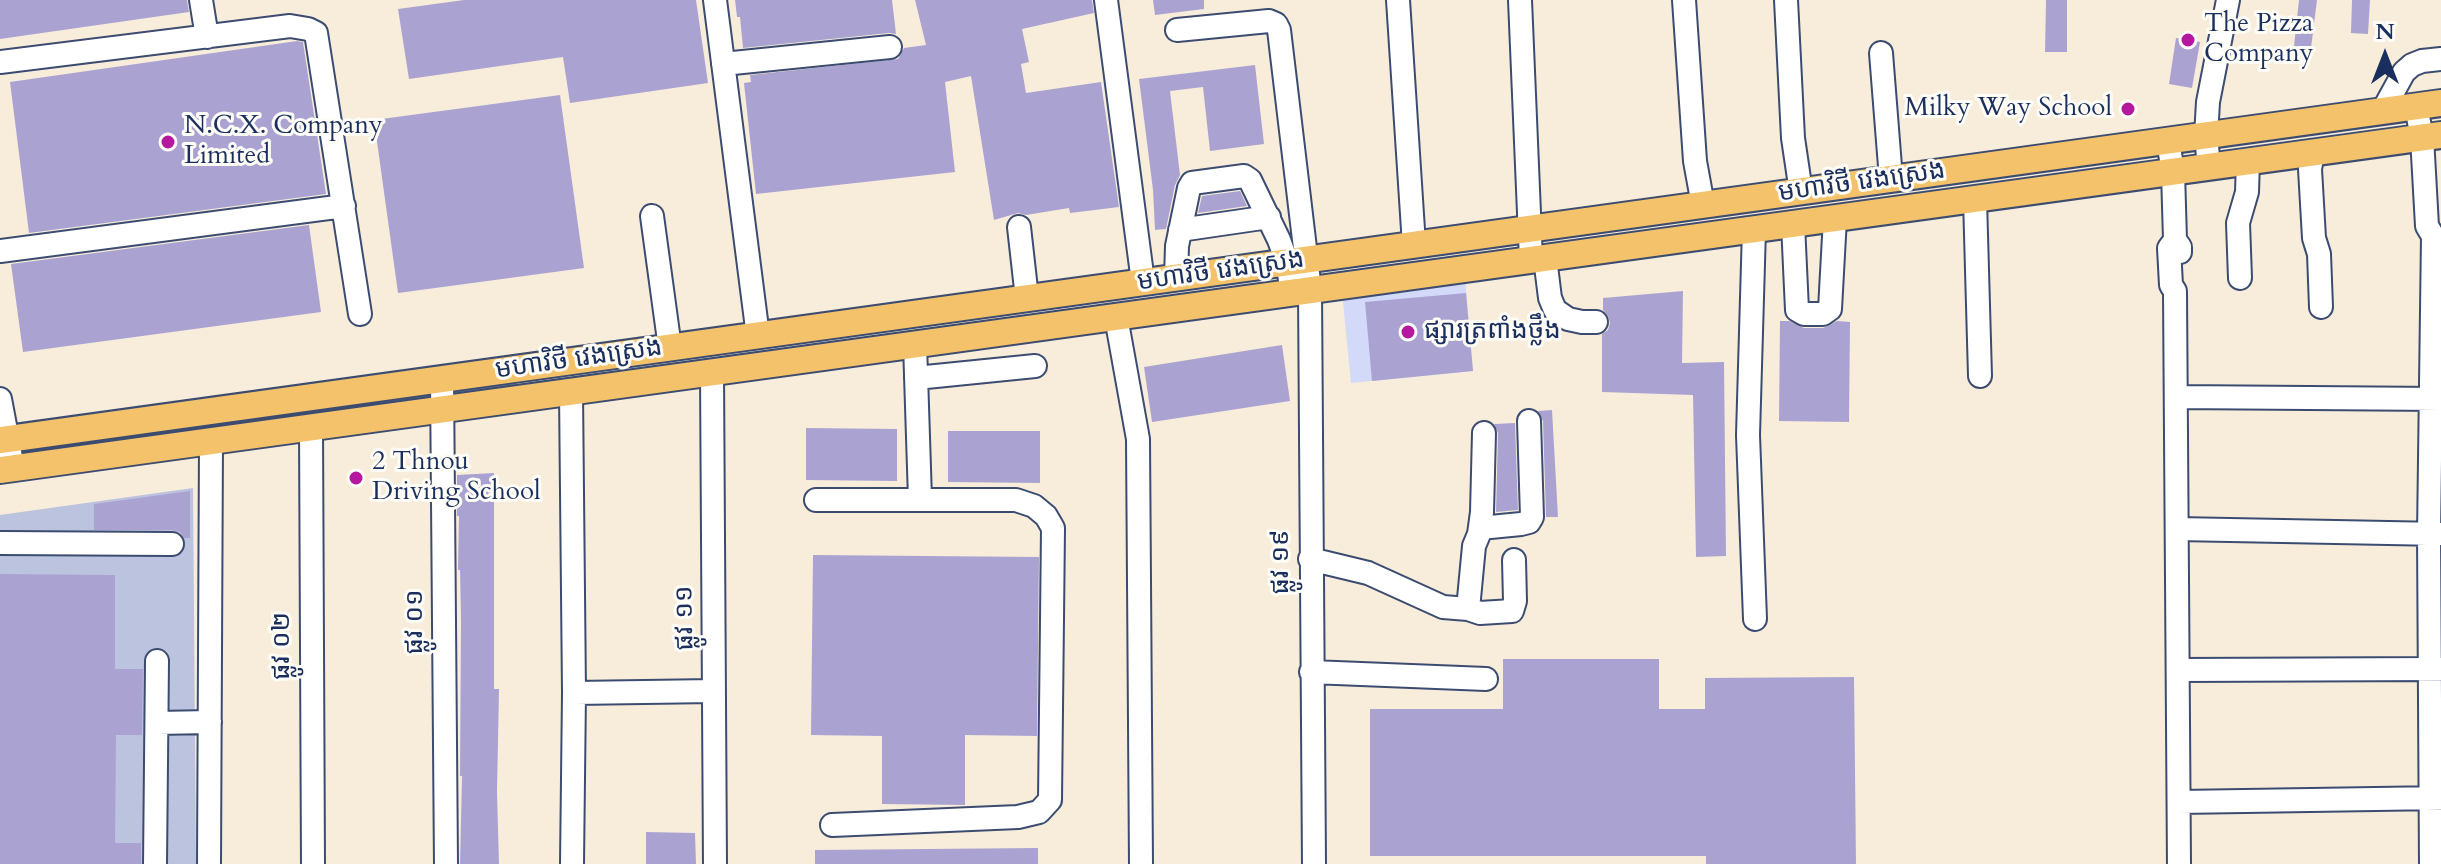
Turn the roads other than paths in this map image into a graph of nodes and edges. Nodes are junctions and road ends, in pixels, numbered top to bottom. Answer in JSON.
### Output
{"nodes":[{"id":1,"x":201,"y":0,"type":"edge"},
{"id":2,"x":715,"y":0,"type":"edge"},
{"id":3,"x":1106,"y":0,"type":"edge"},
{"id":4,"x":1398,"y":0,"type":"edge"},
{"id":5,"x":1520,"y":0,"type":"edge"},
{"id":6,"x":1684,"y":0,"type":"edge"},
{"id":7,"x":1786,"y":0,"type":"edge"},
{"id":8,"x":2228,"y":0,"type":"edge"},
{"id":9,"x":1177,"y":30,"type":"dead end"},
{"id":10,"x":207,"y":37,"type":"junction"},
{"id":11,"x":890,"y":47,"type":"dead end"},
{"id":12,"x":1881,"y":53,"type":"dead end"},
{"id":13,"x":2441,"y":59,"type":"edge"},
{"id":14,"x":0,"y":62,"type":"edge"},
{"id":15,"x":723,"y":64,"type":"junction"},
{"id":16,"x":2428,"y":105,"type":"edge"},
{"id":17,"x":2382,"y":112,"type":"junction"},
{"id":18,"x":2206,"y":136,"type":"junction"},
{"id":19,"x":2432,"y":136,"type":"edge"},
{"id":20,"x":2168,"y":141,"type":"junction"},
{"id":21,"x":2313,"y":152,"type":"junction"},
{"id":22,"x":2248,"y":161,"type":"junction"},
{"id":23,"x":2209,"y":167,"type":"junction"},
{"id":24,"x":2173,"y":172,"type":"junction"},
{"id":25,"x":1891,"y":179,"type":"junction"},
{"id":26,"x":1801,"y":192,"type":"junction"},
{"id":27,"x":1975,"y":199,"type":"junction"},
{"id":28,"x":1703,"y":205,"type":"junction"},
{"id":29,"x":344,"y":206,"type":"junction"},
{"id":30,"x":652,"y":216,"type":"dead end"},
{"id":31,"x":1269,"y":217,"type":"junction"},
{"id":32,"x":1835,"y":218,"type":"junction"},
{"id":33,"x":1793,"y":224,"type":"junction"},
{"id":34,"x":1019,"y":227,"type":"dead end"},
{"id":35,"x":1530,"y":229,"type":"junction"},
{"id":36,"x":1754,"y":229,"type":"junction"},
{"id":37,"x":1180,"y":230,"type":"junction"},
{"id":38,"x":1414,"y":245,"type":"junction"},
{"id":39,"x":0,"y":251,"type":"edge"},
{"id":40,"x":1538,"y":259,"type":"junction"},
{"id":41,"x":1297,"y":261,"type":"junction"},
{"id":42,"x":1176,"y":278,"type":"junction"},
{"id":43,"x":2240,"y":278,"type":"dead end"},
{"id":44,"x":1143,"y":282,"type":"junction"},
{"id":45,"x":1301,"y":291,"type":"junction"},
{"id":46,"x":1027,"y":298,"type":"junction"},
{"id":47,"x":2321,"y":307,"type":"dead end"},
{"id":48,"x":360,"y":314,"type":"dead end"},
{"id":49,"x":1116,"y":317,"type":"junction"},
{"id":50,"x":1596,"y":322,"type":"dead end"},
{"id":51,"x":758,"y":336,"type":"junction"},
{"id":52,"x":915,"y":344,"type":"junction"},
{"id":53,"x":670,"y":348,"type":"junction"},
{"id":54,"x":1035,"y":366,"type":"dead end"},
{"id":55,"x":712,"y":372,"type":"junction"},
{"id":56,"x":1980,"y":376,"type":"dead end"},
{"id":57,"x":916,"y":378,"type":"junction"},
{"id":58,"x":442,"y":379,"type":"junction"},
{"id":59,"x":571,"y":392,"type":"junction"},
{"id":60,"x":2176,"y":397,"type":"junction"},
{"id":61,"x":0,"y":399,"type":"edge"},
{"id":62,"x":2437,"y":399,"type":"edge"},
{"id":63,"x":444,"y":409,"type":"junction"},
{"id":64,"x":1529,"y":421,"type":"dead end"},
{"id":65,"x":311,"y":427,"type":"junction"},
{"id":66,"x":1484,"y":433,"type":"dead end"},
{"id":67,"x":4,"y":440,"type":"edge"},
{"id":68,"x":211,"y":441,"type":"junction"},
{"id":69,"x":7,"y":469,"type":"edge"},
{"id":70,"x":920,"y":499,"type":"junction"},
{"id":71,"x":816,"y":500,"type":"dead end"},
{"id":72,"x":1480,"y":528,"type":"junction"},
{"id":73,"x":2177,"y":529,"type":"junction"},
{"id":74,"x":2435,"y":534,"type":"edge"},
{"id":75,"x":0,"y":543,"type":"edge"},
{"id":76,"x":172,"y":544,"type":"dead end"},
{"id":77,"x":1310,"y":559,"type":"junction"},
{"id":78,"x":1514,"y":560,"type":"dead end"},
{"id":79,"x":1468,"y":609,"type":"junction"},
{"id":80,"x":1755,"y":619,"type":"dead end"},
{"id":81,"x":157,"y":661,"type":"dead end"},
{"id":82,"x":2436,"y":669,"type":"edge"},
{"id":83,"x":2178,"y":670,"type":"junction"},
{"id":84,"x":1311,"y":672,"type":"junction"},
{"id":85,"x":1486,"y":679,"type":"dead end"},
{"id":86,"x":714,"y":691,"type":"junction"},
{"id":87,"x":574,"y":693,"type":"junction"},
{"id":88,"x":210,"y":722,"type":"junction"},
{"id":89,"x":157,"y":723,"type":"junction"},
{"id":90,"x":2436,"y":798,"type":"edge"},
{"id":91,"x":2179,"y":802,"type":"junction"},
{"id":92,"x":832,"y":825,"type":"dead end"},
{"id":93,"x":155,"y":864,"type":"edge"},
{"id":94,"x":209,"y":864,"type":"edge"},
{"id":95,"x":313,"y":864,"type":"edge"},
{"id":96,"x":446,"y":864,"type":"edge"},
{"id":97,"x":572,"y":864,"type":"edge"},
{"id":98,"x":715,"y":864,"type":"edge"},
{"id":99,"x":1141,"y":864,"type":"edge"},
{"id":100,"x":1314,"y":864,"type":"edge"},
{"id":101,"x":2179,"y":864,"type":"edge"},
{"id":102,"x":2431,"y":864,"type":"edge"}],
"edges":[{"from":1,"to":10,"type":"street"},
{"from":2,"to":15,"type":"street"},
{"from":3,"to":44,"type":"street"},
{"from":4,"to":38,"type":"street"},
{"from":5,"to":35,"type":"street"},
{"from":6,"to":28,"type":"street"},
{"from":7,"to":26,"type":"street"},
{"from":8,"to":18,"type":"street"},
{"from":9,"to":41,"type":"street"},
{"from":10,"to":14,"type":"street"},
{"from":10,"to":29,"type":"street"},
{"from":11,"to":15,"type":"street"},
{"from":12,"to":25,"type":"street"},
{"from":13,"to":17,"type":"street"},
{"from":15,"to":51,"type":"street"},
{"from":16,"to":17,"type":"main road","name":"មហាវិថី វេងស្រេង"},
{"from":16,"to":19,"type":"street"},
{"from":17,"to":18,"type":"main road","name":"មហាវិថី វេងស្រេង"},
{"from":18,"to":20,"type":"main road","name":"មហាវិថី វេងស្រេង"},
{"from":18,"to":23,"type":"street"},
{"from":19,"to":21,"type":"main road","name":"មហាវិថី វេងស្រេង"},
{"from":19,"to":62,"type":"street"},
{"from":20,"to":24,"type":"street"},
{"from":20,"to":25,"type":"main road","name":"មហាវិថី វេងស្រេង"},
{"from":21,"to":22,"type":"main road","name":"មហាវិថី វេងស្រេង"},
{"from":21,"to":47,"type":"street"},
{"from":22,"to":23,"type":"main road","name":"មហាវិថី វេងស្រេង"},
{"from":22,"to":43,"type":"street"},
{"from":23,"to":24,"type":"main road","name":"មហាវិថី វេងស្រេង"},
{"from":24,"to":27,"type":"main road","name":"មហាវិថី វេងស្រេង"},
{"from":24,"to":60,"type":"street"},
{"from":25,"to":26,"type":"main road","name":"មហាវិថី វេងស្រេង"},
{"from":26,"to":28,"type":"main road","name":"មហាវិថី វេងស្រេង"},
{"from":27,"to":32,"type":"main road","name":"មហាវិថី វេងស្រេង"},
{"from":27,"to":56,"type":"street"},
{"from":28,"to":35,"type":"main road","name":"មហាវិថី វេងស្រេង"},
{"from":29,"to":39,"type":"street"},
{"from":29,"to":48,"type":"street"},
{"from":30,"to":53,"type":"street"},
{"from":31,"to":37,"type":"street"},
{"from":31,"to":37,"type":"street"},
{"from":31,"to":41,"type":"street"},
{"from":32,"to":33,"type":"main road","name":"មហាវិថី វេងស្រេង"},
{"from":32,"to":33,"type":"street"},
{"from":33,"to":36,"type":"main road","name":"មហាវិថី វេងស្រេង"},
{"from":34,"to":46,"type":"street"},
{"from":35,"to":38,"type":"main road","name":"មហាវិថី វេងស្រេង"},
{"from":35,"to":40,"type":"street"},
{"from":36,"to":40,"type":"main road","name":"មហាវិថី វេងស្រេង"},
{"from":36,"to":80,"type":"street"},
{"from":37,"to":42,"type":"street"},
{"from":38,"to":41,"type":"main road","name":"មហាវិថី វេងស្រេង"},
{"from":40,"to":45,"type":"main road","name":"មហាវិថី វេងស្រេង"},
{"from":40,"to":50,"type":"street"},
{"from":41,"to":42,"type":"main road","name":"មហាវិថី វេងស្រេង"},
{"from":41,"to":45,"type":"street","name":"ផ្លូវ ១៩"},
{"from":42,"to":44,"type":"main road","name":"មហាវិថី វេងស្រេង"},
{"from":44,"to":46,"type":"main road","name":"មហាវិថី វេងស្រេង"},
{"from":45,"to":49,"type":"main road","name":"មហាវិថី វេងស្រេង"},
{"from":45,"to":77,"type":"street","name":"ផ្លូវ ១៩"},
{"from":46,"to":51,"type":"main road","name":"មហាវិថី វេងស្រេង"},
{"from":49,"to":52,"type":"main road","name":"មហាវិថី វេងស្រេង"},
{"from":49,"to":99,"type":"street"},
{"from":51,"to":53,"type":"main road","name":"មហាវិថី វេងស្រេង"},
{"from":52,"to":55,"type":"main road","name":"មហាវិថី វេងស្រេង"},
{"from":52,"to":57,"type":"street"},
{"from":53,"to":58,"type":"main road","name":"មហាវិថី វេងស្រេង"},
{"from":54,"to":57,"type":"street"},
{"from":55,"to":59,"type":"main road","name":"មហាវិថី វេងស្រេង"},
{"from":55,"to":86,"type":"street","name":"ផ្លូវ ១១"},
{"from":57,"to":70,"type":"street"},
{"from":58,"to":63,"type":"street","name":"ផ្លូវ ០១"},
{"from":58,"to":67,"type":"main road","name":"មហាវិថី វេងស្រេង"},
{"from":59,"to":63,"type":"main road","name":"មហាវិថី វេងស្រេង"},
{"from":59,"to":87,"type":"street"},
{"from":60,"to":62,"type":"street"},
{"from":60,"to":73,"type":"street"},
{"from":61,"to":67,"type":"street"},
{"from":62,"to":74,"type":"street"},
{"from":63,"to":65,"type":"main road","name":"មហាវិថី វេងស្រេង"},
{"from":63,"to":96,"type":"street","name":"ផ្លូវ ០១"},
{"from":64,"to":72,"type":"street"},
{"from":65,"to":68,"type":"main road","name":"មហាវិថី វេងស្រេង"},
{"from":65,"to":95,"type":"street","name":"ផ្លូវ ០២"},
{"from":66,"to":72,"type":"street"},
{"from":67,"to":69,"type":"street"},
{"from":68,"to":69,"type":"main road","name":"មហាវិថី វេងស្រេង"},
{"from":68,"to":88,"type":"street"},
{"from":70,"to":71,"type":"street"},
{"from":70,"to":92,"type":"street"},
{"from":72,"to":79,"type":"street"},
{"from":73,"to":74,"type":"street"},
{"from":73,"to":83,"type":"street"},
{"from":74,"to":82,"type":"street"},
{"from":75,"to":76,"type":"street"},
{"from":77,"to":79,"type":"street"},
{"from":77,"to":84,"type":"street","name":"ផ្លូវ ១៩"},
{"from":78,"to":79,"type":"street"},
{"from":81,"to":89,"type":"street"},
{"from":82,"to":83,"type":"street"},
{"from":82,"to":90,"type":"street"},
{"from":83,"to":91,"type":"street"},
{"from":84,"to":85,"type":"street"},
{"from":84,"to":100,"type":"street","name":"ផ្លូវ ១៩"},
{"from":86,"to":87,"type":"street"},
{"from":86,"to":98,"type":"street","name":"ផ្លូវ ១១"},
{"from":87,"to":97,"type":"street"},
{"from":88,"to":89,"type":"street"},
{"from":88,"to":94,"type":"street"},
{"from":89,"to":93,"type":"street"},
{"from":90,"to":91,"type":"street"},
{"from":90,"to":102,"type":"street"},
{"from":91,"to":101,"type":"street"}]}
